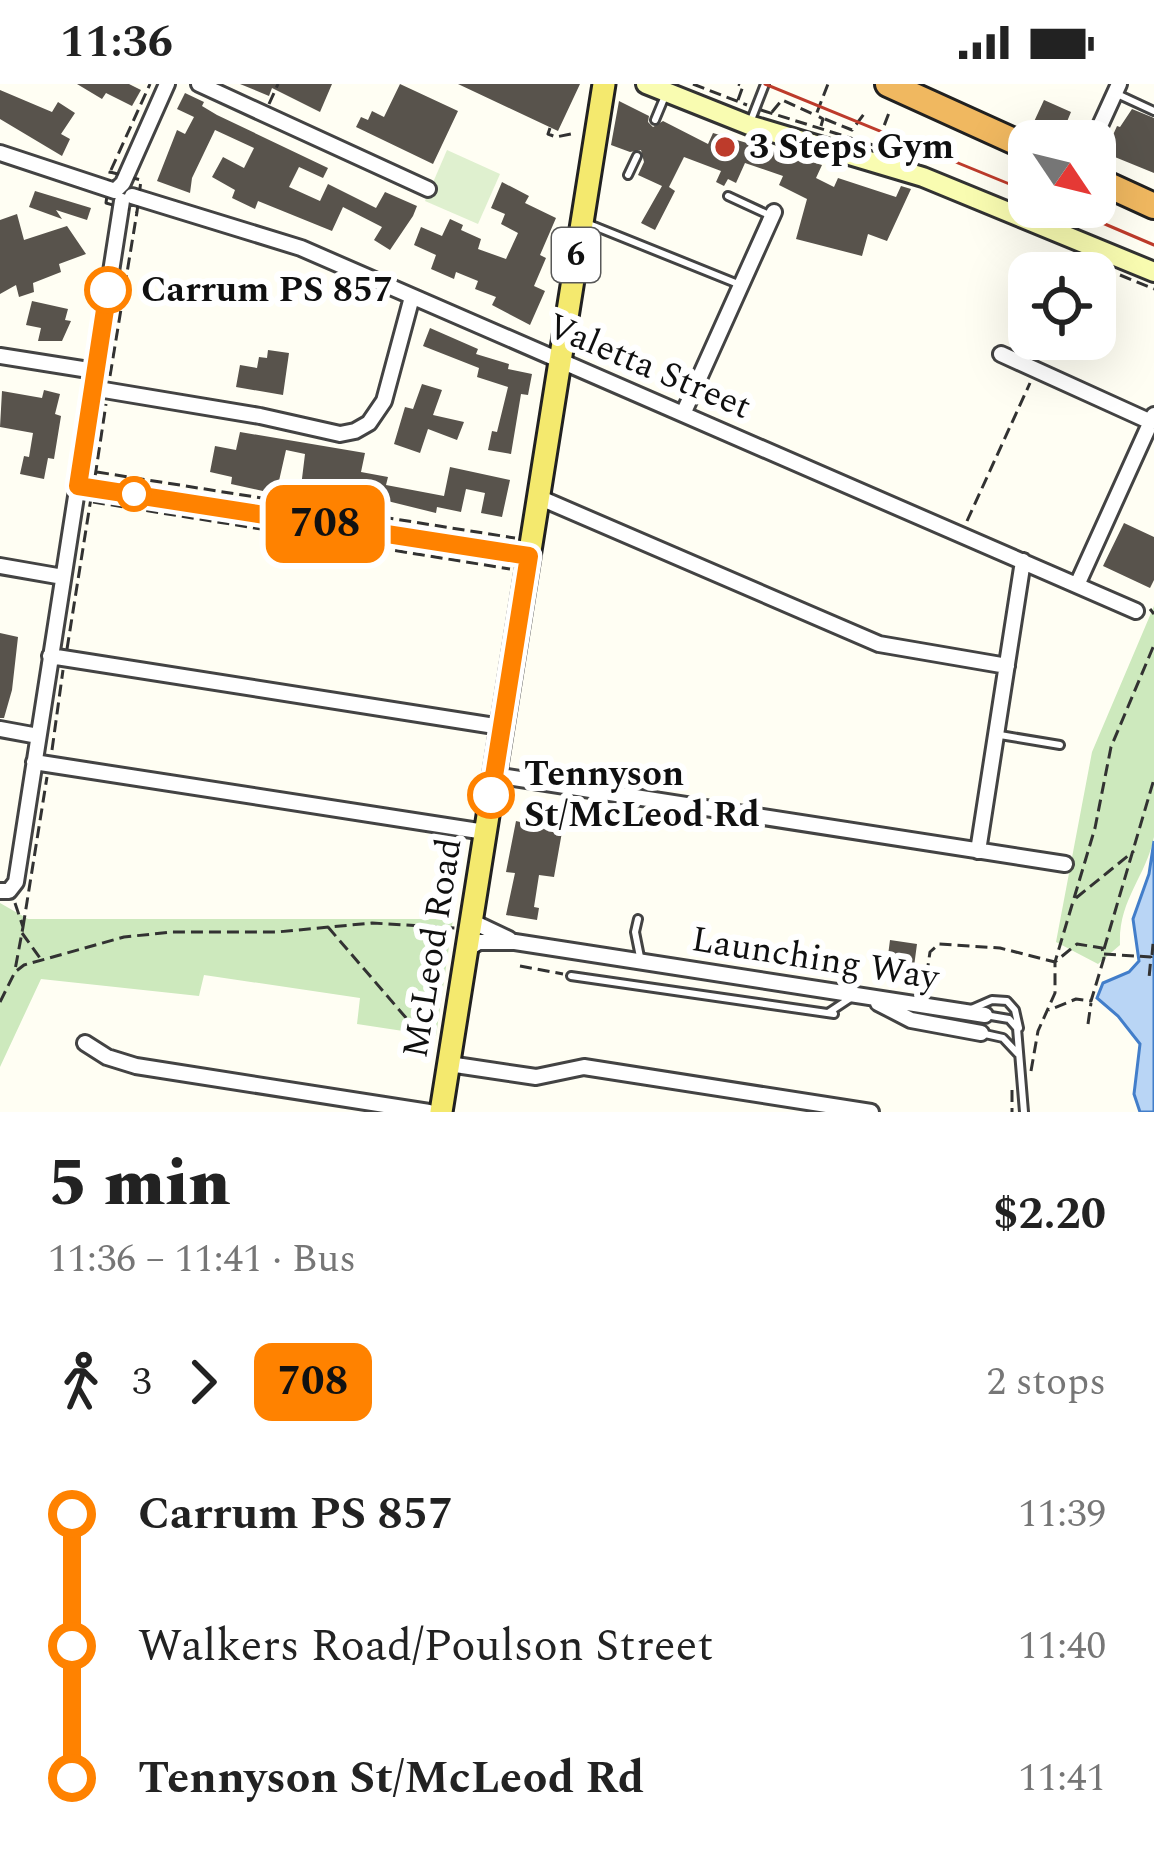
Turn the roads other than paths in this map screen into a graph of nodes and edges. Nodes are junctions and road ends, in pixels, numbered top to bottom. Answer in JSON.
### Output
{"nodes":[{"id":1,"x":167,"y":84,"type":"edge"},
{"id":2,"x":199,"y":84,"type":"edge"},
{"id":3,"x":604,"y":84,"type":"edge"},
{"id":4,"x":646,"y":84,"type":"edge"},
{"id":5,"x":765,"y":84,"type":"edge"},
{"id":6,"x":1117,"y":88,"type":"edge"},
{"id":7,"x":667,"y":93,"type":"junction"},
{"id":8,"x":889,"y":97,"type":"edge"},
{"id":9,"x":1154,"y":111,"type":"edge"},
{"id":10,"x":655,"y":120,"type":"dead end"},
{"id":11,"x":1103,"y":120,"type":"edge"},
{"id":12,"x":749,"y":125,"type":"junction"},
{"id":13,"x":1008,"y":140,"type":"edge"},
{"id":14,"x":0,"y":153,"type":"edge"},
{"id":15,"x":637,"y":156,"type":"dead end"},
{"id":16,"x":628,"y":175,"type":"dead end"},
{"id":17,"x":1116,"y":188,"type":"edge"},
{"id":18,"x":428,"y":189,"type":"dead end"},
{"id":19,"x":123,"y":193,"type":"junction"},
{"id":20,"x":728,"y":196,"type":"dead end"},
{"id":21,"x":1154,"y":206,"type":"edge"},
{"id":22,"x":773,"y":214,"type":"joint"},
{"id":23,"x":581,"y":221,"type":"junction"},
{"id":24,"x":1154,"y":272,"type":"edge"},
{"id":25,"x":741,"y":285,"type":"junction"},
{"id":26,"x":412,"y":297,"type":"junction"},
{"id":27,"x":1001,"y":354,"type":"dead end"},
{"id":28,"x":0,"y":356,"type":"edge"},
{"id":29,"x":560,"y":361,"type":"junction"},
{"id":30,"x":95,"y":371,"type":"junction"},
{"id":31,"x":100,"y":390,"type":"junction"},
{"id":32,"x":683,"y":414,"type":"junction"},
{"id":33,"x":1152,"y":419,"type":"edge"},
{"id":34,"x":1147,"y":451,"type":"edge"},
{"id":35,"x":87,"y":492,"type":"junction"},
{"id":36,"x":538,"y":497,"type":"junction"},
{"id":37,"x":518,"y":554,"type":"junction"},
{"id":38,"x":1023,"y":561,"type":"junction"},
{"id":39,"x":0,"y":566,"type":"edge"},
{"id":40,"x":63,"y":577,"type":"junction"},
{"id":41,"x":1077,"y":585,"type":"junction"},
{"id":42,"x":1143,"y":610,"type":"road end"},
{"id":43,"x":58,"y":657,"type":"junction"},
{"id":44,"x":1007,"y":666,"type":"junction"},
{"id":45,"x":501,"y":727,"type":"junction"},
{"id":46,"x":0,"y":729,"type":"edge"},
{"id":47,"x":996,"y":735,"type":"junction"},
{"id":48,"x":38,"y":736,"type":"junction"},
{"id":49,"x":1060,"y":745,"type":"dead end"},
{"id":50,"x":42,"y":763,"type":"junction"},
{"id":51,"x":494,"y":775,"type":"junction"},
{"id":52,"x":485,"y":832,"type":"junction"},
{"id":53,"x":978,"y":851,"type":"junction"},
{"id":54,"x":1065,"y":864,"type":"dead end"},
{"id":55,"x":5,"y":891,"type":"edge"},
{"id":56,"x":638,"y":919,"type":"dead end"},
{"id":57,"x":468,"y":942,"type":"junction"},
{"id":58,"x":515,"y":942,"type":"junction"},
{"id":59,"x":641,"y":962,"type":"junction"},
{"id":60,"x":571,"y":976,"type":"road end"},
{"id":61,"x":859,"y":996,"type":"junction"},
{"id":62,"x":986,"y":1008,"type":"junction"},
{"id":63,"x":981,"y":1033,"type":"joint"},
{"id":64,"x":1019,"y":1038,"type":"junction"},
{"id":65,"x":86,"y":1043,"type":"dead end"},
{"id":66,"x":1019,"y":1057,"type":"junction"},
{"id":67,"x":449,"y":1064,"type":"junction"},
{"id":68,"x":429,"y":1112,"type":"edge"},
{"id":69,"x":441,"y":1112,"type":"edge"},
{"id":70,"x":871,"y":1112,"type":"edge"},
{"id":71,"x":1024,"y":1112,"type":"edge"}],
"edges":[{"from":1,"to":19,"type":"street"},
{"from":2,"to":18,"type":"street"},
{"from":3,"to":23,"type":"main road","name":"McLeod Road","number":"6"},
{"from":4,"to":7,"type":"street"},
{"from":5,"to":12,"type":"lane"},
{"from":6,"to":9,"type":"lane"},
{"from":6,"to":11,"type":"street"},
{"from":7,"to":10,"type":"lane"},
{"from":7,"to":12,"type":"street"},
{"from":8,"to":13,"type":"highway"},
{"from":12,"to":24,"type":"street"},
{"from":14,"to":19,"type":"street","name":"Valetta Street"},
{"from":15,"to":16,"type":"lane"},
{"from":17,"to":21,"type":"highway"},
{"from":19,"to":26,"type":"street","name":"Valetta Street"},
{"from":19,"to":30,"type":"street"},
{"from":20,"to":22,"type":"lane"},
{"from":22,"to":25,"type":"street"},
{"from":23,"to":25,"type":"lane"},
{"from":23,"to":29,"type":"main road","name":"McLeod Road","number":"6"},
{"from":25,"to":32,"type":"street"},
{"from":26,"to":29,"type":"street","name":"Valetta Street"},
{"from":26,"to":31,"type":"street"},
{"from":27,"to":33,"type":"street"},
{"from":28,"to":30,"type":"street"},
{"from":29,"to":32,"type":"street","name":"Valetta Street"},
{"from":29,"to":36,"type":"main road","name":"McLeod Road","number":"6"},
{"from":30,"to":31,"type":"street"},
{"from":31,"to":35,"type":"street"},
{"from":32,"to":38,"type":"street","name":"Valetta Street"},
{"from":33,"to":34,"type":"street"},
{"from":34,"to":41,"type":"street"},
{"from":35,"to":37,"type":"street"},
{"from":35,"to":40,"type":"street"},
{"from":36,"to":37,"type":"main road","name":"McLeod Road","number":"6"},
{"from":36,"to":44,"type":"street"},
{"from":37,"to":45,"type":"main road","name":"McLeod Road","number":"6"},
{"from":38,"to":41,"type":"street","name":"Valetta Street"},
{"from":38,"to":44,"type":"street"},
{"from":39,"to":40,"type":"street"},
{"from":40,"to":43,"type":"street"},
{"from":41,"to":42,"type":"street","name":"Valetta Street"},
{"from":43,"to":45,"type":"street"},
{"from":43,"to":48,"type":"street"},
{"from":44,"to":47,"type":"street"},
{"from":45,"to":51,"type":"main road","name":"McLeod Road","number":"6"},
{"from":46,"to":48,"type":"street"},
{"from":47,"to":49,"type":"lane"},
{"from":47,"to":53,"type":"street"},
{"from":48,"to":50,"type":"street"},
{"from":50,"to":52,"type":"street"},
{"from":50,"to":55,"type":"street"},
{"from":51,"to":52,"type":"main road","name":"McLeod Road","number":"6"},
{"from":51,"to":53,"type":"street"},
{"from":52,"to":57,"type":"main road","name":"McLeod Road","number":"6"},
{"from":53,"to":54,"type":"street"},
{"from":56,"to":59,"type":"lane"},
{"from":57,"to":58,"type":"street","name":"Launching Way"},
{"from":57,"to":58,"type":"street","name":"Launching Way"},
{"from":57,"to":67,"type":"main road","name":"McLeod Road","number":"6"},
{"from":58,"to":59,"type":"street","name":"Launching Way"},
{"from":59,"to":61,"type":"street","name":"Launching Way"},
{"from":60,"to":61,"type":"lane"},
{"from":61,"to":62,"type":"street","name":"Launching Way"},
{"from":61,"to":63,"type":"street"},
{"from":62,"to":64,"type":"lane","name":"Launching Way"},
{"from":62,"to":64,"type":"lane"},
{"from":63,"to":66,"type":"lane"},
{"from":64,"to":66,"type":"lane"},
{"from":65,"to":68,"type":"street"},
{"from":66,"to":71,"type":"lane"},
{"from":67,"to":69,"type":"main road","name":"McLeod Road","number":"6"},
{"from":67,"to":70,"type":"street"}]}
